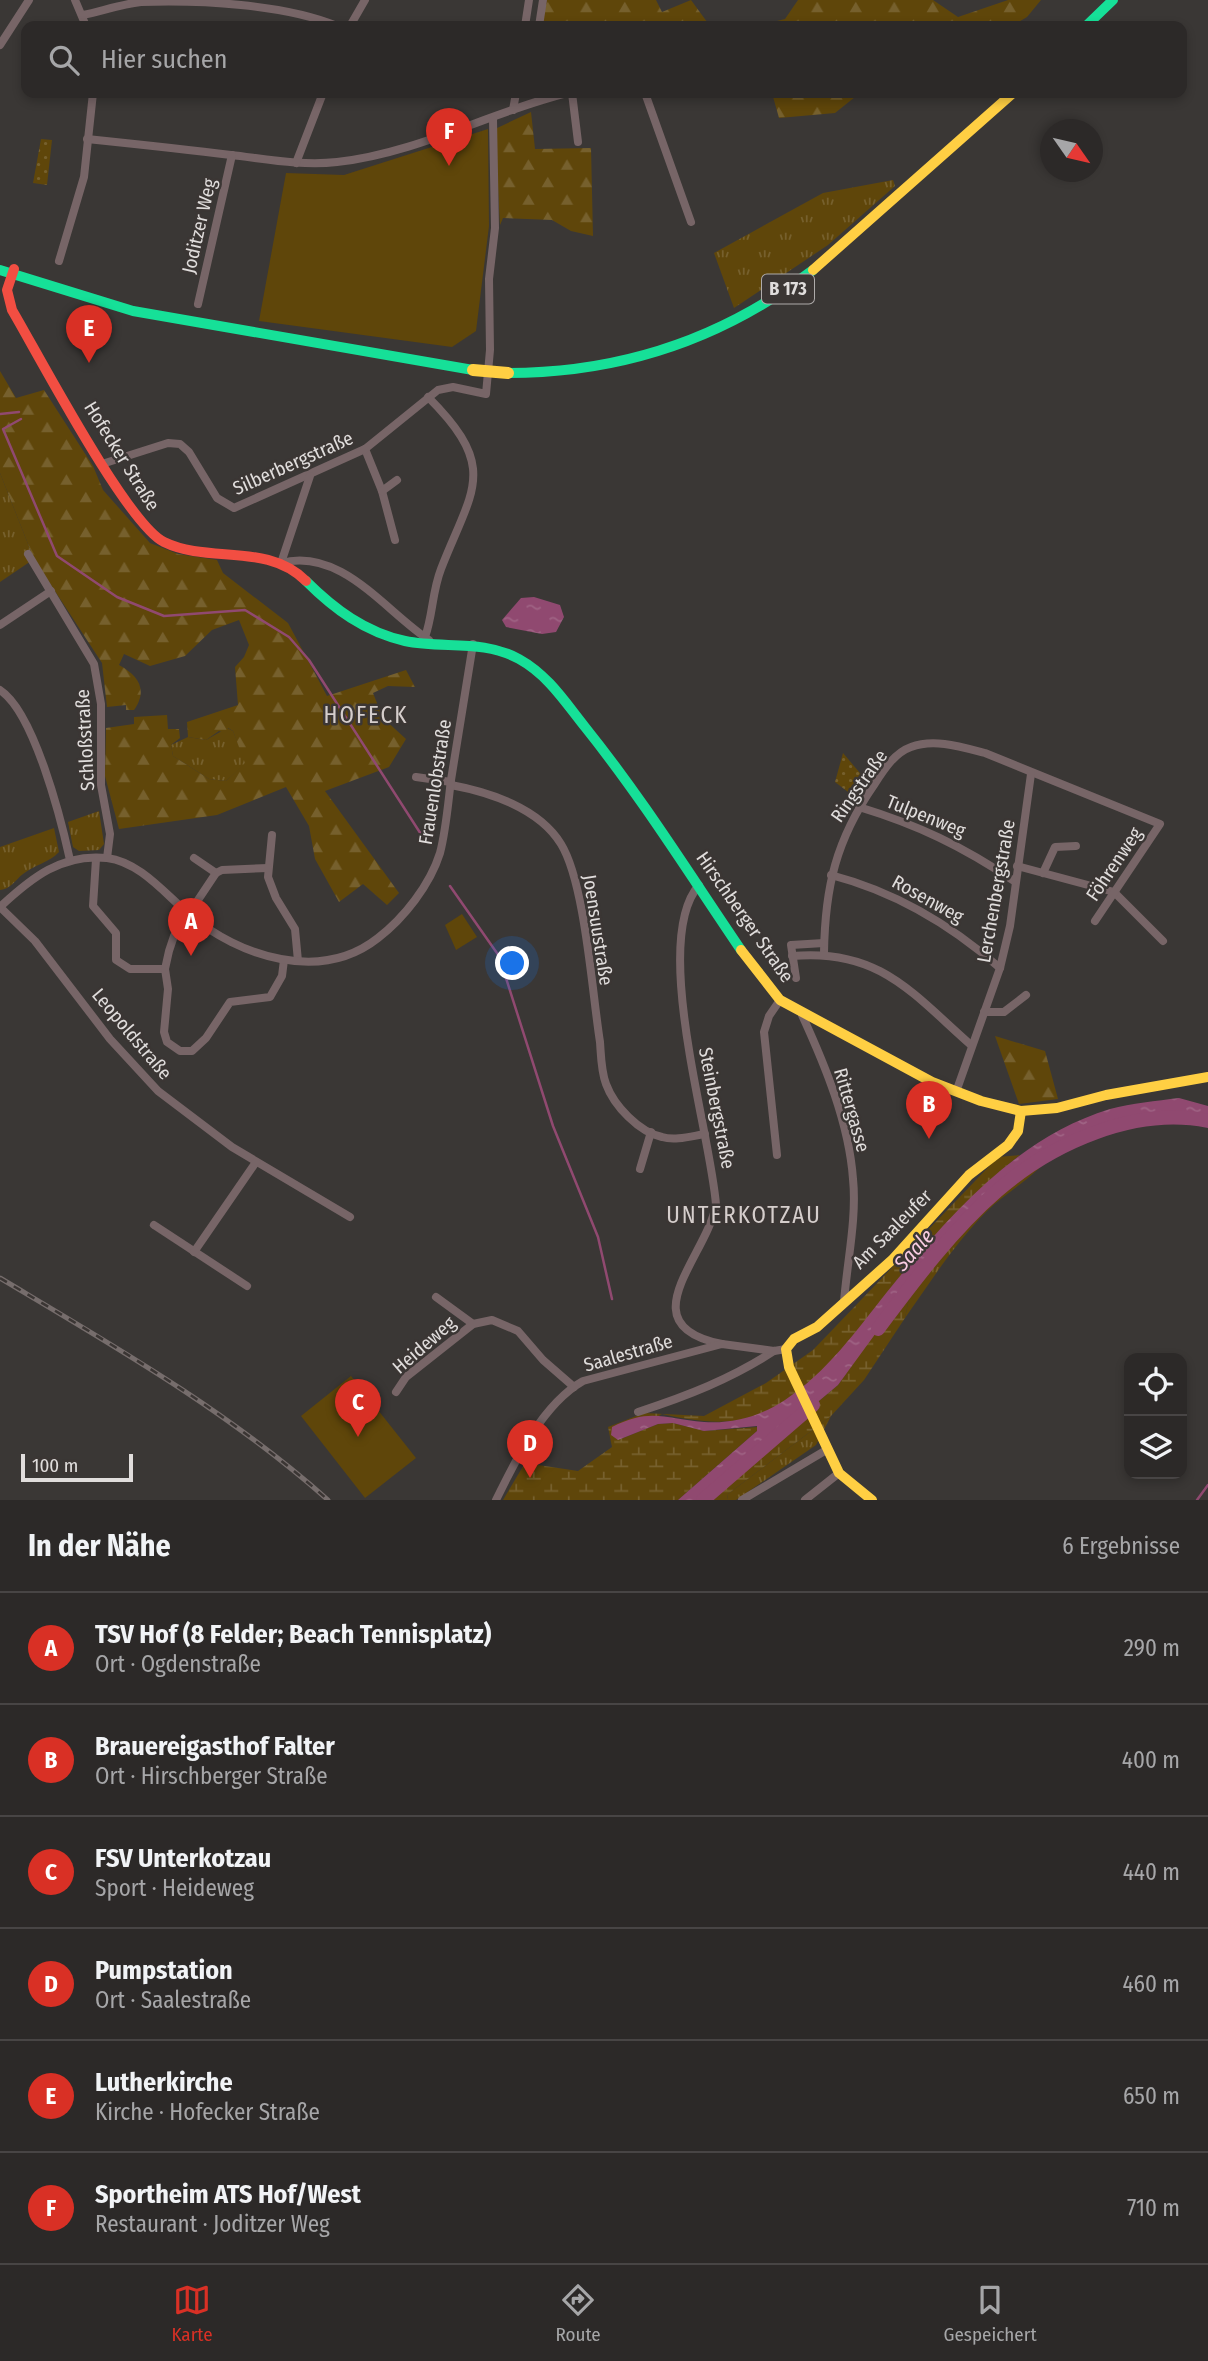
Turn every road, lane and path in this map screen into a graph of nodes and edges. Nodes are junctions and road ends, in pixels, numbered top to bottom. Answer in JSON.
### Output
{"nodes":[{"id":1,"x":29,"y":0,"type":"edge"},
{"id":2,"x":75,"y":0,"type":"edge"},
{"id":3,"x":365,"y":0,"type":"edge"},
{"id":4,"x":529,"y":0,"type":"edge"},
{"id":5,"x":543,"y":0,"type":"edge"},
{"id":6,"x":1113,"y":0,"type":"edge"},
{"id":7,"x":83,"y":15,"type":"junction"},
{"id":8,"x":85,"y":21,"type":"edge"},
{"id":9,"x":325,"y":21,"type":"edge"},
{"id":10,"x":353,"y":21,"type":"edge"},
{"id":11,"x":526,"y":21,"type":"edge"},
{"id":12,"x":540,"y":21,"type":"edge"},
{"id":13,"x":1091,"y":21,"type":"edge"},
{"id":14,"x":0,"y":23,"type":"edge"},
{"id":15,"x":12,"y":28,"type":"junction"},
{"id":16,"x":0,"y":45,"type":"edge"},
{"id":17,"x":92,"y":98,"type":"edge"},
{"id":18,"x":321,"y":98,"type":"edge"},
{"id":19,"x":515,"y":98,"type":"edge"},
{"id":20,"x":528,"y":98,"type":"edge"},
{"id":21,"x":546,"y":98,"type":"edge"},
{"id":22,"x":573,"y":98,"type":"edge"},
{"id":23,"x":647,"y":98,"type":"edge"},
{"id":24,"x":1007,"y":98,"type":"edge"},
{"id":25,"x":527,"y":103,"type":"junction"},
{"id":26,"x":513,"y":110,"type":"junction"},
{"id":27,"x":493,"y":119,"type":"junction"},
{"id":28,"x":88,"y":139,"type":"junction"},
{"id":29,"x":578,"y":142,"type":"dead end"},
{"id":30,"x":232,"y":155,"type":"junction"},
{"id":31,"x":296,"y":163,"type":"junction"},
{"id":32,"x":691,"y":222,"type":"dead end"},
{"id":33,"x":59,"y":261,"type":"dead end"},
{"id":34,"x":0,"y":264,"type":"edge"},
{"id":35,"x":9,"y":271,"type":"edge"},
{"id":36,"x":0,"y":296,"type":"edge"},
{"id":37,"x":198,"y":304,"type":"dead end"},
{"id":38,"x":12,"y":310,"type":"junction"},
{"id":39,"x":428,"y":397,"type":"junction"},
{"id":40,"x":365,"y":449,"type":"junction"},
{"id":41,"x":102,"y":464,"type":"junction"},
{"id":42,"x":310,"y":476,"type":"junction"},
{"id":43,"x":397,"y":481,"type":"dead end"},
{"id":44,"x":382,"y":491,"type":"junction"},
{"id":45,"x":395,"y":540,"type":"dead end"},
{"id":46,"x":27,"y":554,"type":"dead end"},
{"id":47,"x":282,"y":563,"type":"junction"},
{"id":48,"x":51,"y":591,"type":"junction"},
{"id":49,"x":0,"y":625,"type":"edge"},
{"id":50,"x":425,"y":637,"type":"junction"},
{"id":51,"x":473,"y":644,"type":"junction"},
{"id":52,"x":437,"y":645,"type":"junction"},
{"id":53,"x":0,"y":690,"type":"edge"},
{"id":54,"x":1031,"y":774,"type":"junction"},
{"id":55,"x":416,"y":777,"type":"dead end"},
{"id":56,"x":451,"y":783,"type":"junction"},
{"id":57,"x":859,"y":807,"type":"junction"},
{"id":58,"x":1160,"y":824,"type":"joint"},
{"id":59,"x":272,"y":835,"type":"dead end"},
{"id":60,"x":1076,"y":846,"type":"dead end"},
{"id":61,"x":107,"y":858,"type":"junction"},
{"id":62,"x":194,"y":858,"type":"dead end"},
{"id":63,"x":96,"y":859,"type":"junction"},
{"id":64,"x":71,"y":860,"type":"junction"},
{"id":65,"x":1017,"y":866,"type":"junction"},
{"id":66,"x":268,"y":868,"type":"junction"},
{"id":67,"x":216,"y":873,"type":"junction"},
{"id":68,"x":1043,"y":873,"type":"junction"},
{"id":69,"x":831,"y":875,"type":"junction"},
{"id":70,"x":1014,"y":881,"type":"junction"},
{"id":71,"x":699,"y":884,"type":"junction"},
{"id":72,"x":1114,"y":892,"type":"junction"},
{"id":73,"x":0,"y":907,"type":"edge"},
{"id":74,"x":189,"y":915,"type":"junction"},
{"id":75,"x":1095,"y":921,"type":"dead end"},
{"id":76,"x":1163,"y":941,"type":"dead end"},
{"id":77,"x":824,"y":943,"type":"junction"},
{"id":78,"x":824,"y":953,"type":"junction"},
{"id":79,"x":792,"y":956,"type":"junction"},
{"id":80,"x":284,"y":960,"type":"junction"},
{"id":81,"x":298,"y":961,"type":"junction"},
{"id":82,"x":1000,"y":968,"type":"junction"},
{"id":83,"x":165,"y":969,"type":"junction"},
{"id":84,"x":796,"y":978,"type":"dead end"},
{"id":85,"x":1026,"y":995,"type":"dead end"},
{"id":86,"x":780,"y":1000,"type":"junction"},
{"id":87,"x":984,"y":1012,"type":"junction"},
{"id":88,"x":803,"y":1017,"type":"junction"},
{"id":89,"x":971,"y":1045,"type":"junction"},
{"id":90,"x":1208,"y":1077,"type":"edge"},
{"id":91,"x":956,"y":1092,"type":"junction"},
{"id":92,"x":1021,"y":1111,"type":"junction"},
{"id":93,"x":652,"y":1132,"type":"junction"},
{"id":94,"x":705,"y":1133,"type":"junction"},
{"id":95,"x":777,"y":1154,"type":"dead end"},
{"id":96,"x":256,"y":1162,"type":"junction"},
{"id":97,"x":640,"y":1168,"type":"dead end"},
{"id":98,"x":350,"y":1217,"type":"dead end"},
{"id":99,"x":155,"y":1225,"type":"dead end"},
{"id":100,"x":194,"y":1252,"type":"junction"},
{"id":101,"x":247,"y":1286,"type":"dead end"},
{"id":102,"x":436,"y":1297,"type":"dead end"},
{"id":103,"x":844,"y":1302,"type":"junction"},
{"id":104,"x":473,"y":1324,"type":"junction"},
{"id":105,"x":722,"y":1344,"type":"junction"},
{"id":106,"x":780,"y":1350,"type":"junction"},
{"id":107,"x":574,"y":1387,"type":"junction"},
{"id":108,"x":396,"y":1392,"type":"dead end"},
{"id":109,"x":638,"y":1412,"type":"dead end"},
{"id":110,"x":826,"y":1445,"type":"junction"},
{"id":111,"x":839,"y":1473,"type":"junction"},
{"id":112,"x":496,"y":1500,"type":"edge"},
{"id":113,"x":742,"y":1500,"type":"edge"},
{"id":114,"x":805,"y":1500,"type":"edge"},
{"id":115,"x":872,"y":1500,"type":"edge"}],
"edges":[{"from":1,"to":15,"type":"street"},
{"from":2,"to":7,"type":"street"},
{"from":3,"to":10,"type":"street"},
{"from":4,"to":11,"type":"street"},
{"from":5,"to":12,"type":"street"},
{"from":6,"to":13,"type":"main road"},
{"from":7,"to":8,"type":"street"},
{"from":7,"to":9,"type":"street"},
{"from":14,"to":15,"type":"street"},
{"from":15,"to":16,"type":"street"},
{"from":17,"to":28,"type":"street"},
{"from":18,"to":31,"type":"street"},
{"from":19,"to":26,"type":"street"},
{"from":20,"to":25,"type":"street"},
{"from":21,"to":25,"type":"street","name":"Joditzer Weg"},
{"from":22,"to":29,"type":"street"},
{"from":23,"to":32,"type":"street"},
{"from":24,"to":35,"type":"main road","number":"B 173","bridge":true},
{"from":25,"to":26,"type":"street","name":"Joditzer Weg"},
{"from":26,"to":27,"type":"street","name":"Joditzer Weg"},
{"from":27,"to":31,"type":"street","name":"Joditzer Weg"},
{"from":27,"to":39,"type":"street"},
{"from":28,"to":30,"type":"street","name":"Joditzer Weg"},
{"from":28,"to":33,"type":"street"},
{"from":30,"to":31,"type":"street","name":"Joditzer Weg"},
{"from":30,"to":37,"type":"street","name":"Joditzer Weg"},
{"from":34,"to":35,"type":"main road","number":"B 173"},
{"from":35,"to":38,"type":"main road","name":"Hofecker Straße"},
{"from":36,"to":38,"type":"main road","name":"Hofecker Straße"},
{"from":38,"to":41,"type":"main road","name":"Hofecker Straße"},
{"from":39,"to":40,"type":"street","name":"Silberbergstraße"},
{"from":39,"to":50,"type":"street"},
{"from":40,"to":42,"type":"street","name":"Silberbergstraße"},
{"from":40,"to":44,"type":"street"},
{"from":41,"to":42,"type":"street","name":"Silberbergstraße"},
{"from":41,"to":47,"type":"main road","name":"Hofecker Straße"},
{"from":42,"to":47,"type":"street"},
{"from":43,"to":44,"type":"street"},
{"from":44,"to":45,"type":"street"},
{"from":46,"to":48,"type":"street","name":"Schloßstraße"},
{"from":47,"to":50,"type":"street"},
{"from":47,"to":52,"type":"main road","name":"Hofecker Straße"},
{"from":48,"to":49,"type":"street"},
{"from":48,"to":61,"type":"street","name":"Schloßstraße"},
{"from":50,"to":52,"type":"street"},
{"from":51,"to":52,"type":"main road","name":"Hofecker Straße"},
{"from":51,"to":56,"type":"street","name":"Frauenlobstraße"},
{"from":51,"to":71,"type":"main road","name":"Hirschberger Straße"},
{"from":53,"to":64,"type":"street"},
{"from":54,"to":57,"type":"street","name":"Ringstraße"},
{"from":54,"to":58,"type":"street","name":"Ringstraße"},
{"from":54,"to":65,"type":"street","name":"Lerchenbergstraße"},
{"from":55,"to":56,"type":"street","name":"Joensuustraße"},
{"from":56,"to":81,"type":"street","name":"Frauenlobstraße"},
{"from":56,"to":93,"type":"street","name":"Joensuustraße"},
{"from":57,"to":69,"type":"street","name":"Ringstraße"},
{"from":57,"to":70,"type":"street","name":"Tulpenweg"},
{"from":58,"to":72,"type":"street","name":"Föhrenweg"},
{"from":59,"to":66,"type":"street"},
{"from":60,"to":68,"type":"street"},
{"from":61,"to":63,"type":"street","name":"Frauenlobstraße"},
{"from":61,"to":74,"type":"street","name":"Frauenlobstraße"},
{"from":62,"to":67,"type":"street"},
{"from":63,"to":64,"type":"street","name":"Frauenlobstraße"},
{"from":63,"to":83,"type":"street"},
{"from":64,"to":73,"type":"street","name":"Frauenlobstraße"},
{"from":65,"to":68,"type":"street"},
{"from":65,"to":70,"type":"street","name":"Lerchenbergstraße"},
{"from":66,"to":67,"type":"street"},
{"from":66,"to":81,"type":"street"},
{"from":67,"to":74,"type":"street"},
{"from":68,"to":72,"type":"street"},
{"from":69,"to":77,"type":"street","name":"Ringstraße"},
{"from":69,"to":82,"type":"street","name":"Rosenweg"},
{"from":70,"to":82,"type":"street","name":"Lerchenbergstraße"},
{"from":71,"to":86,"type":"main road","name":"Hirschberger Straße"},
{"from":71,"to":94,"type":"street","name":"Steinbergstraße"},
{"from":72,"to":75,"type":"street","name":"Föhrenweg"},
{"from":72,"to":76,"type":"street"},
{"from":73,"to":96,"type":"street","name":"Leopoldstraße"},
{"from":74,"to":80,"type":"street","name":"Frauenlobstraße"},
{"from":74,"to":83,"type":"street"},
{"from":77,"to":78,"type":"street","name":"Ringstraße"},
{"from":77,"to":79,"type":"street"},
{"from":78,"to":79,"type":"street"},
{"from":78,"to":89,"type":"street"},
{"from":79,"to":84,"type":"street"},
{"from":80,"to":81,"type":"street","name":"Frauenlobstraße"},
{"from":80,"to":83,"type":"street"},
{"from":82,"to":87,"type":"street","name":"Lerchenbergstraße"},
{"from":85,"to":87,"type":"street"},
{"from":86,"to":88,"type":"main road","name":"Hirschberger Straße"},
{"from":86,"to":95,"type":"street"},
{"from":87,"to":89,"type":"street","name":"Lerchenbergstraße"},
{"from":88,"to":91,"type":"main road","name":"Hirschberger Straße"},
{"from":88,"to":103,"type":"street","name":"Rittergasse"},
{"from":89,"to":91,"type":"street","name":"Lerchenbergstraße"},
{"from":90,"to":92,"type":"main road","name":"Hirschberger Straße"},
{"from":91,"to":92,"type":"main road","name":"Hirschberger Straße"},
{"from":92,"to":103,"type":"main road","name":"Am Saaleufer"},
{"from":93,"to":94,"type":"street"},
{"from":93,"to":97,"type":"street"},
{"from":94,"to":105,"type":"street","name":"Steinbergstraße"},
{"from":96,"to":98,"type":"street","name":"Leopoldstraße"},
{"from":96,"to":100,"type":"street"},
{"from":99,"to":100,"type":"street"},
{"from":100,"to":101,"type":"street"},
{"from":102,"to":104,"type":"street"},
{"from":103,"to":106,"type":"main road","name":"Am Saaleufer"},
{"from":104,"to":107,"type":"street","name":"Heideweg"},
{"from":104,"to":108,"type":"street","name":"Heideweg"},
{"from":105,"to":106,"type":"street","name":"Saalestraße"},
{"from":105,"to":107,"type":"street","name":"Saalestraße"},
{"from":106,"to":109,"type":"street","name":"Am Saaleufer"},
{"from":106,"to":110,"type":"main road"},
{"from":107,"to":112,"type":"street","name":"Saalestraße"},
{"from":110,"to":111,"type":"main road"},
{"from":110,"to":113,"type":"street"},
{"from":111,"to":114,"type":"street"},
{"from":111,"to":115,"type":"main road"}]}
